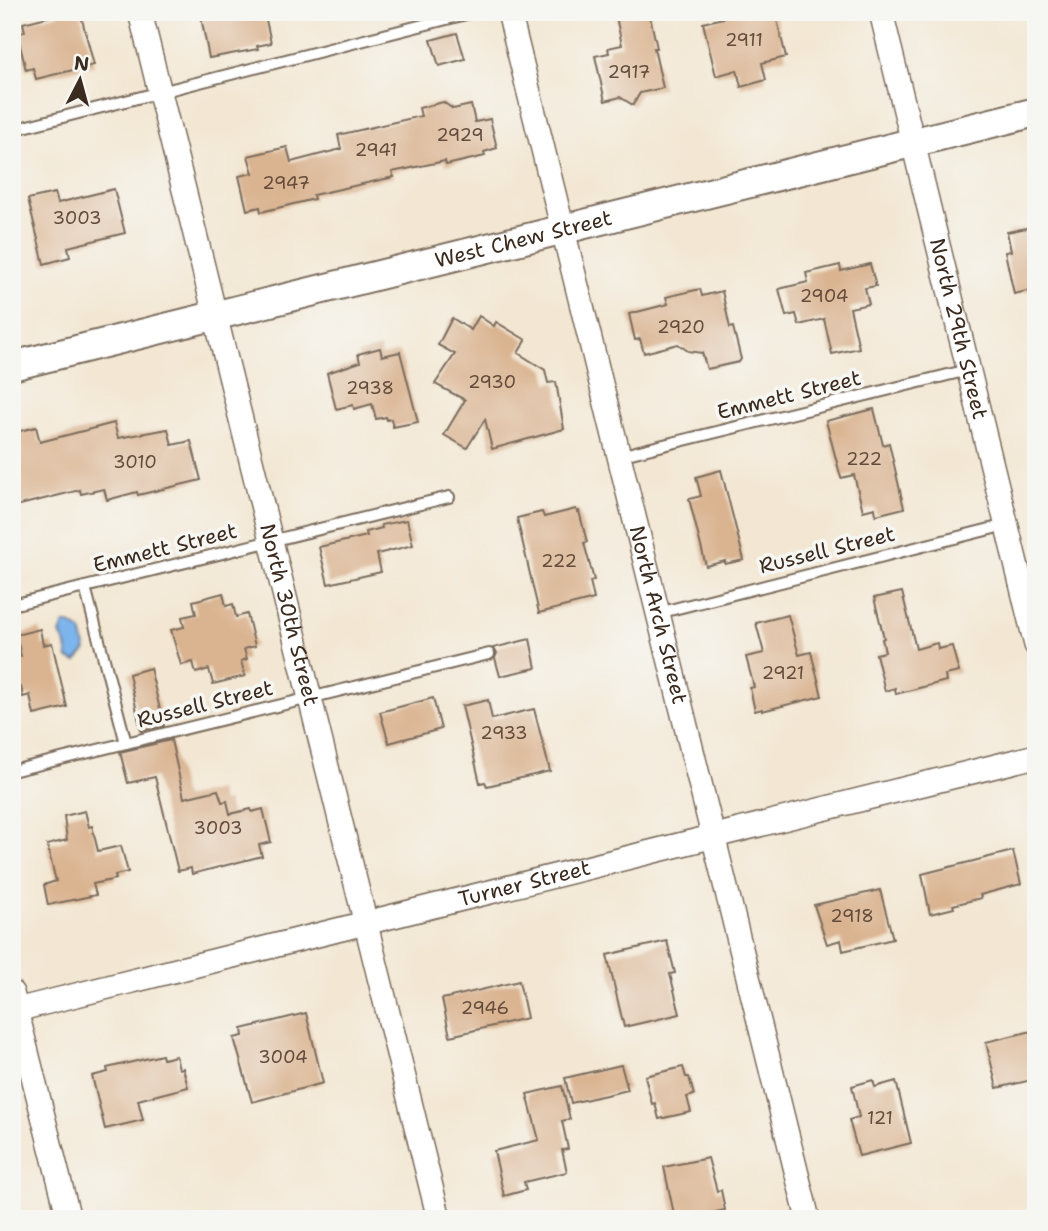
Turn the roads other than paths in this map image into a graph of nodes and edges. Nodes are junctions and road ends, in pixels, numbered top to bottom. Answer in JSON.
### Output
{"nodes":[{"id":1,"x":140,"y":12,"type":"edge"},
{"id":2,"x":474,"y":12,"type":"edge"},
{"id":3,"x":509,"y":12,"type":"edge"},
{"id":4,"x":881,"y":12,"type":"edge"},
{"id":5,"x":160,"y":92,"type":"junction"},
{"id":6,"x":1036,"y":112,"type":"edge"},
{"id":7,"x":12,"y":130,"type":"edge"},
{"id":8,"x":913,"y":143,"type":"junction"},
{"id":9,"x":562,"y":229,"type":"junction"},
{"id":10,"x":215,"y":315,"type":"junction"},
{"id":11,"x":12,"y":366,"type":"edge"},
{"id":12,"x":968,"y":370,"type":"junction"},
{"id":13,"x":619,"y":456,"type":"junction"},
{"id":14,"x":449,"y":497,"type":"dead end"},
{"id":15,"x":1006,"y":525,"type":"junction"},
{"id":16,"x":271,"y":541,"type":"junction"},
{"id":17,"x":85,"y":587,"type":"junction"},
{"id":18,"x":12,"y":605,"type":"edge"},
{"id":19,"x":658,"y":613,"type":"junction"},
{"id":20,"x":1036,"y":645,"type":"edge"},
{"id":21,"x":489,"y":654,"type":"dead end"},
{"id":22,"x":310,"y":698,"type":"junction"},
{"id":23,"x":126,"y":743,"type":"junction"},
{"id":24,"x":1036,"y":756,"type":"edge"},
{"id":25,"x":12,"y":771,"type":"edge"},
{"id":26,"x":713,"y":836,"type":"junction"},
{"id":27,"x":366,"y":923,"type":"junction"},
{"id":28,"x":14,"y":1005,"type":"edge"},
{"id":29,"x":69,"y":1219,"type":"edge"},
{"id":30,"x":439,"y":1219,"type":"edge"},
{"id":31,"x":808,"y":1219,"type":"edge"}],
"edges":[{"from":1,"to":5,"type":"street","name":"North 30th Street"},
{"from":2,"to":5,"type":"lane"},
{"from":3,"to":9,"type":"street","name":"North Arch Street"},
{"from":4,"to":8,"type":"street","name":"North 29th Street"},
{"from":5,"to":7,"type":"lane"},
{"from":5,"to":10,"type":"street","name":"North 30th Street"},
{"from":6,"to":8,"type":"street","name":"West Chew Street"},
{"from":8,"to":9,"type":"street","name":"West Chew Street"},
{"from":8,"to":12,"type":"street","name":"North 29th Street"},
{"from":9,"to":10,"type":"street","name":"West Chew Street"},
{"from":9,"to":13,"type":"street","name":"North Arch Street"},
{"from":10,"to":11,"type":"street","name":"West Chew Street"},
{"from":10,"to":16,"type":"street","name":"North 30th Street"},
{"from":12,"to":13,"type":"lane","name":"Emmett Street"},
{"from":12,"to":15,"type":"street","name":"North 29th Street"},
{"from":13,"to":19,"type":"street","name":"North Arch Street"},
{"from":14,"to":16,"type":"lane","name":"Emmett Street"},
{"from":15,"to":19,"type":"lane","name":"Russell Street"},
{"from":15,"to":20,"type":"street","name":"North 29th Street"},
{"from":16,"to":17,"type":"lane","name":"Emmett Street"},
{"from":16,"to":22,"type":"street","name":"North 30th Street"},
{"from":17,"to":18,"type":"lane","name":"Emmett Street"},
{"from":17,"to":23,"type":"lane"},
{"from":19,"to":26,"type":"street","name":"North Arch Street"},
{"from":21,"to":22,"type":"lane","name":"Russell Street"},
{"from":22,"to":23,"type":"lane","name":"Russell Street"},
{"from":22,"to":27,"type":"street","name":"North 30th Street"},
{"from":23,"to":25,"type":"lane","name":"Russell Street"},
{"from":24,"to":26,"type":"street","name":"Turner Street"},
{"from":26,"to":27,"type":"street","name":"Turner Street"},
{"from":26,"to":31,"type":"street","name":"North Arch Street"},
{"from":27,"to":28,"type":"street","name":"Turner Street"},
{"from":27,"to":30,"type":"street","name":"North 30th Street"},
{"from":28,"to":29,"type":"street"}]}
